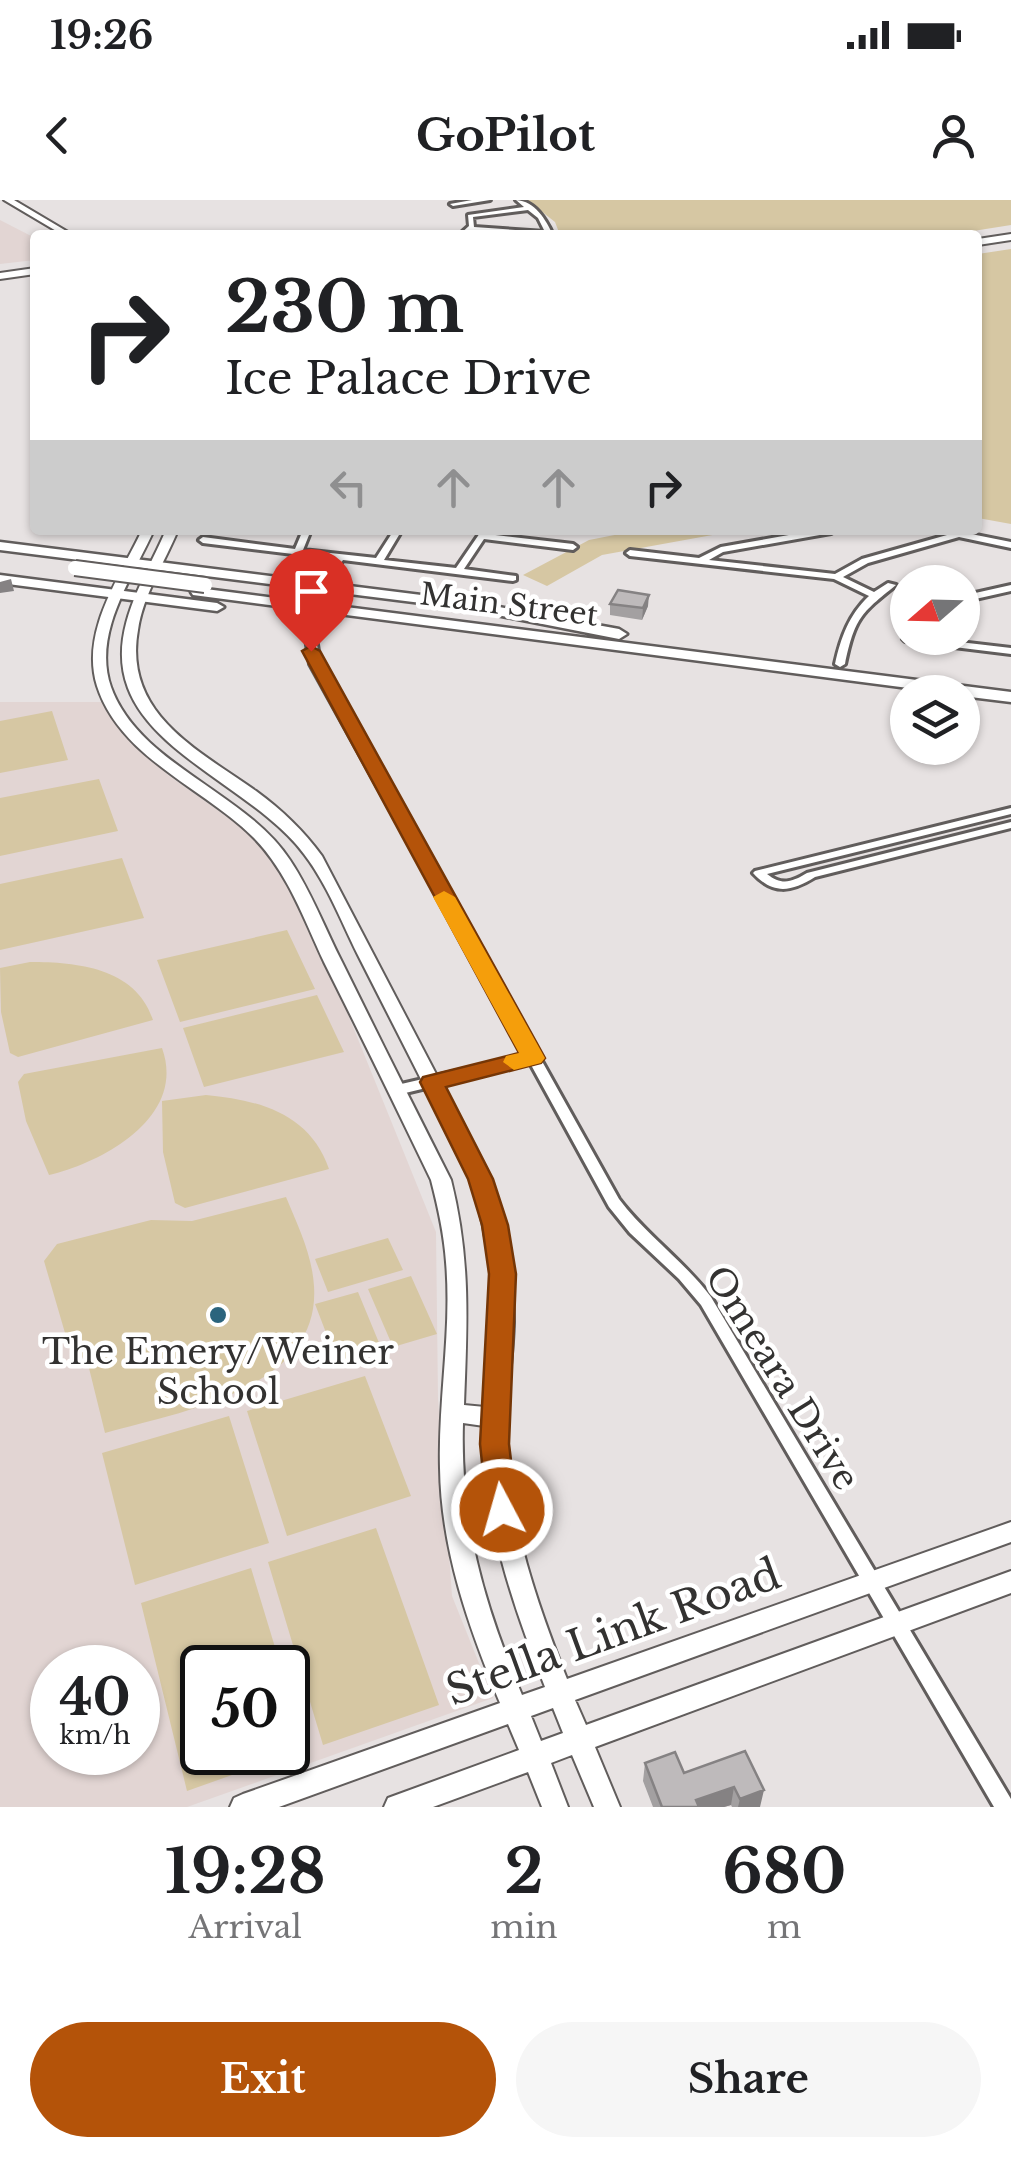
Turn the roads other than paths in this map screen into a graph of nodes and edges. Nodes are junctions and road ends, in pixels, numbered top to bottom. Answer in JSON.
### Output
{"nodes":[{"id":1,"x":487,"y":200,"type":"edge"},
{"id":2,"x":520,"y":200,"type":"edge"},
{"id":3,"x":12,"y":202,"type":"edge"},
{"id":4,"x":453,"y":204,"type":"dead end"},
{"id":5,"x":0,"y":208,"type":"edge"},
{"id":6,"x":529,"y":208,"type":"junction"},
{"id":7,"x":38,"y":230,"type":"edge"},
{"id":8,"x":60,"y":230,"type":"edge"},
{"id":9,"x":467,"y":230,"type":"edge"},
{"id":10,"x":549,"y":230,"type":"edge"},
{"id":11,"x":1011,"y":241,"type":"edge"},
{"id":12,"x":982,"y":245,"type":"edge"},
{"id":13,"x":30,"y":269,"type":"edge"},
{"id":14,"x":0,"y":273,"type":"edge"},
{"id":15,"x":146,"y":535,"type":"edge"},
{"id":16,"x":170,"y":535,"type":"edge"},
{"id":17,"x":228,"y":535,"type":"edge"},
{"id":18,"x":305,"y":535,"type":"edge"},
{"id":19,"x":395,"y":535,"type":"edge"},
{"id":20,"x":483,"y":535,"type":"edge"},
{"id":21,"x":498,"y":535,"type":"edge"},
{"id":22,"x":804,"y":535,"type":"edge"},
{"id":23,"x":956,"y":535,"type":"edge"},
{"id":24,"x":964,"y":535,"type":"edge"},
{"id":25,"x":202,"y":540,"type":"dead end"},
{"id":26,"x":225,"y":542,"type":"junction"},
{"id":27,"x":1011,"y":545,"type":"edge"},
{"id":28,"x":0,"y":546,"type":"edge"},
{"id":29,"x":573,"y":546,"type":"dead end"},
{"id":30,"x":298,"y":552,"type":"junction"},
{"id":31,"x":630,"y":553,"type":"dead end"},
{"id":32,"x":336,"y":556,"type":"junction"},
{"id":33,"x":0,"y":558,"type":"edge"},
{"id":34,"x":98,"y":558,"type":"junction"},
{"id":35,"x":701,"y":560,"type":"junction"},
{"id":36,"x":134,"y":562,"type":"junction"},
{"id":37,"x":378,"y":562,"type":"junction"},
{"id":38,"x":158,"y":566,"type":"junction"},
{"id":39,"x":0,"y":567,"type":"edge"},
{"id":40,"x":458,"y":572,"type":"junction"},
{"id":41,"x":839,"y":574,"type":"junction"},
{"id":42,"x":68,"y":577,"type":"junction"},
{"id":43,"x":513,"y":578,"type":"dead end"},
{"id":44,"x":0,"y":579,"type":"edge"},
{"id":45,"x":204,"y":583,"type":"junction"},
{"id":46,"x":316,"y":586,"type":"junction"},
{"id":47,"x":1011,"y":588,"type":"edge"},
{"id":48,"x":117,"y":594,"type":"junction"},
{"id":49,"x":980,"y":595,"type":"edge"},
{"id":50,"x":143,"y":597,"type":"junction"},
{"id":51,"x":180,"y":602,"type":"junction"},
{"id":52,"x":316,"y":620,"type":"junction"},
{"id":53,"x":619,"y":634,"type":"junction"},
{"id":54,"x":980,"y":649,"type":"edge"},
{"id":55,"x":1011,"y":651,"type":"edge"},
{"id":56,"x":746,"y":663,"type":"junction"},
{"id":57,"x":840,"y":664,"type":"junction"},
{"id":58,"x":1011,"y":686,"type":"edge"},
{"id":59,"x":136,"y":690,"type":"junction"},
{"id":60,"x":107,"y":694,"type":"junction"},
{"id":61,"x":1011,"y":697,"type":"edge"},
{"id":62,"x":217,"y":771,"type":"junction"},
{"id":63,"x":193,"y":782,"type":"junction"},
{"id":64,"x":1011,"y":811,"type":"edge"},
{"id":65,"x":974,"y":820,"type":"junction"},
{"id":66,"x":1011,"y":825,"type":"edge"},
{"id":67,"x":986,"y":832,"type":"junction"},
{"id":68,"x":827,"y":856,"type":"junction"},
{"id":69,"x":838,"y":868,"type":"junction"},
{"id":70,"x":327,"y":877,"type":"junction"},
{"id":71,"x":296,"y":884,"type":"junction"},
{"id":72,"x":533,"y":1058,"type":"junction"},
{"id":73,"x":432,"y":1082,"type":"junction"},
{"id":74,"x":397,"y":1090,"type":"junction"},
{"id":75,"x":453,"y":1414,"type":"junction"},
{"id":76,"x":496,"y":1418,"type":"junction"},
{"id":77,"x":1011,"y":1532,"type":"edge"},
{"id":78,"x":872,"y":1582,"type":"junction"},
{"id":79,"x":1011,"y":1582,"type":"edge"},
{"id":80,"x":897,"y":1624,"type":"junction"},
{"id":81,"x":560,"y":1692,"type":"junction"},
{"id":82,"x":516,"y":1709,"type":"junction"},
{"id":83,"x":580,"y":1741,"type":"junction"},
{"id":84,"x":536,"y":1756,"type":"junction"},
{"id":85,"x":243,"y":1807,"type":"edge"},
{"id":86,"x":398,"y":1807,"type":"edge"},
{"id":87,"x":555,"y":1807,"type":"edge"},
{"id":88,"x":608,"y":1807,"type":"edge"},
{"id":89,"x":1004,"y":1807,"type":"edge"}],
"edges":[{"from":1,"to":4,"type":"street"},
{"from":2,"to":6,"type":"street"},
{"from":3,"to":5,"type":"main road"},
{"from":3,"to":8,"type":"main road"},
{"from":5,"to":7,"type":"main road"},
{"from":6,"to":9,"type":"street"},
{"from":6,"to":10,"type":"street"},
{"from":11,"to":12,"type":"main road"},
{"from":13,"to":14,"type":"main road"},
{"from":15,"to":36,"type":"main road"},
{"from":16,"to":38,"type":"main road"},
{"from":17,"to":26,"type":"street"},
{"from":18,"to":30,"type":"street"},
{"from":19,"to":37,"type":"street"},
{"from":20,"to":40,"type":"street"},
{"from":21,"to":29,"type":"street"},
{"from":22,"to":35,"type":"street"},
{"from":23,"to":41,"type":"street"},
{"from":24,"to":27,"type":"street"},
{"from":25,"to":26,"type":"street"},
{"from":26,"to":30,"type":"street"},
{"from":28,"to":34,"type":"highway"},
{"from":30,"to":32,"type":"street"},
{"from":31,"to":35,"type":"street"},
{"from":32,"to":37,"type":"street"},
{"from":32,"to":46,"type":"street"},
{"from":33,"to":42,"type":"highway","name":"Main Street"},
{"from":34,"to":36,"type":"highway"},
{"from":34,"to":42,"type":"highway"},
{"from":35,"to":41,"type":"street"},
{"from":36,"to":38,"type":"highway"},
{"from":36,"to":48,"type":"main road"},
{"from":37,"to":40,"type":"street"},
{"from":38,"to":45,"type":"highway"},
{"from":38,"to":50,"type":"main road"},
{"from":39,"to":42,"type":"highway","name":"Main Street"},
{"from":40,"to":43,"type":"street"},
{"from":41,"to":57,"type":"street"},
{"from":42,"to":44,"type":"highway"},
{"from":42,"to":45,"type":"highway","name":"Main Street"},
{"from":42,"to":48,"type":"highway"},
{"from":45,"to":46,"type":"highway"},
{"from":45,"to":51,"type":"highway"},
{"from":45,"to":53,"type":"highway","name":"Main Street"},
{"from":45,"to":56,"type":"highway","name":"Main Street"},
{"from":46,"to":53,"type":"highway"},
{"from":47,"to":49,"type":"street"},
{"from":48,"to":50,"type":"highway"},
{"from":48,"to":60,"type":"main road"},
{"from":50,"to":51,"type":"highway"},
{"from":50,"to":59,"type":"main road"},
{"from":51,"to":52,"type":"highway"},
{"from":52,"to":56,"type":"highway"},
{"from":52,"to":72,"type":"street","name":"Omeara Drive"},
{"from":53,"to":57,"type":"highway","name":"Main Street"},
{"from":54,"to":55,"type":"street"},
{"from":56,"to":61,"type":"highway","name":"Main Street"},
{"from":57,"to":58,"type":"highway","name":"Main Street"},
{"from":59,"to":60,"type":"main road"},
{"from":59,"to":62,"type":"main road"},
{"from":60,"to":63,"type":"main road"},
{"from":62,"to":63,"type":"main road"},
{"from":62,"to":70,"type":"main road"},
{"from":63,"to":71,"type":"main road"},
{"from":64,"to":65,"type":"street"},
{"from":65,"to":67,"type":"street"},
{"from":65,"to":68,"type":"street"},
{"from":66,"to":67,"type":"street"},
{"from":67,"to":69,"type":"street"},
{"from":68,"to":69,"type":"street"},
{"from":68,"to":69,"type":"street"},
{"from":70,"to":71,"type":"main road"},
{"from":70,"to":73,"type":"main road"},
{"from":71,"to":74,"type":"main road"},
{"from":72,"to":73,"type":"street"},
{"from":72,"to":78,"type":"street","name":"Omeara Drive"},
{"from":73,"to":74,"type":"street"},
{"from":73,"to":76,"type":"main road"},
{"from":74,"to":75,"type":"main road"},
{"from":75,"to":76,"type":"main road"},
{"from":75,"to":82,"type":"main road"},
{"from":76,"to":81,"type":"main road"},
{"from":77,"to":78,"type":"main road","name":"Stella Link Road"},
{"from":78,"to":80,"type":"street","name":"Omeara Drive"},
{"from":78,"to":81,"type":"main road","name":"Stella Link Road"},
{"from":79,"to":80,"type":"main road"},
{"from":80,"to":83,"type":"main road"},
{"from":80,"to":89,"type":"street","name":"Omeara Drive"},
{"from":81,"to":82,"type":"main road","name":"Stella Link Road"},
{"from":81,"to":83,"type":"main road"},
{"from":82,"to":84,"type":"main road"},
{"from":82,"to":85,"type":"main road","name":"Stella Link Road"},
{"from":83,"to":84,"type":"main road"},
{"from":83,"to":88,"type":"main road"},
{"from":84,"to":86,"type":"main road"},
{"from":84,"to":87,"type":"main road"}]}
